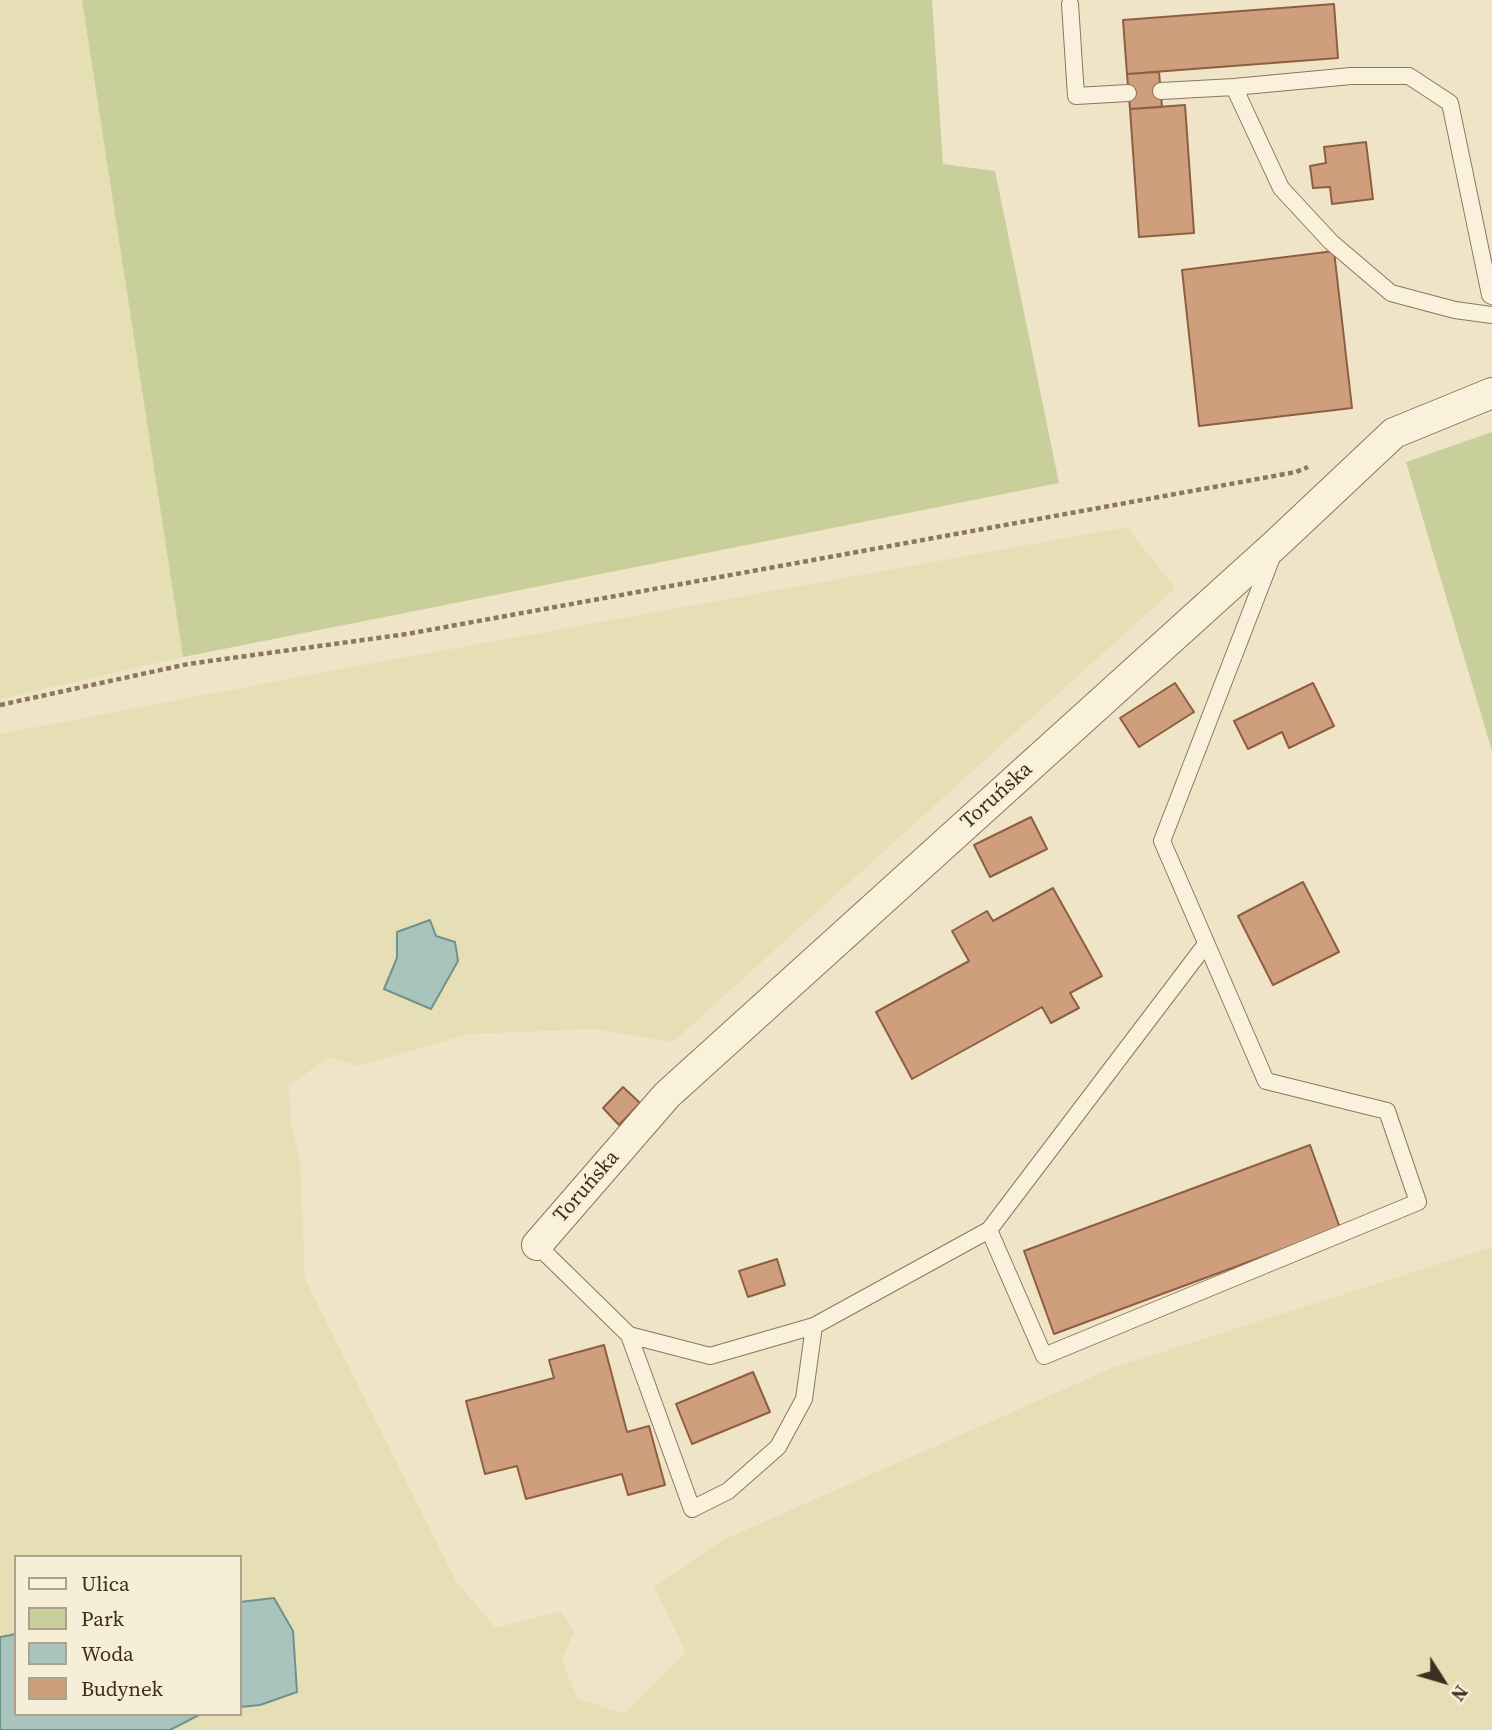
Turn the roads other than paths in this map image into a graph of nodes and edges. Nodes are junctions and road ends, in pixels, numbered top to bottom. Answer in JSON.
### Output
{"nodes":[{"id":1,"x":1070,"y":4,"type":"dead end"},
{"id":2,"x":1234,"y":87,"type":"junction"},
{"id":3,"x":1161,"y":91,"type":"dead end"},
{"id":4,"x":1128,"y":93,"type":"dead end"},
{"id":5,"x":1492,"y":296,"type":"edge"},
{"id":6,"x":1492,"y":315,"type":"edge"},
{"id":7,"x":1492,"y":393,"type":"edge"},
{"id":8,"x":1276,"y":544,"type":"junction"},
{"id":9,"x":1206,"y":943,"type":"junction"},
{"id":10,"x":989,"y":1230,"type":"junction"},
{"id":11,"x":537,"y":1245,"type":"joint"},
{"id":12,"x":814,"y":1326,"type":"junction"},
{"id":13,"x":629,"y":1335,"type":"junction"}],
"edges":[{"from":1,"to":4,"type":"lane"},
{"from":2,"to":3,"type":"lane"},
{"from":2,"to":5,"type":"lane"},
{"from":2,"to":6,"type":"lane"},
{"from":7,"to":8,"type":"street","name":"Toruńska"},
{"from":8,"to":9,"type":"lane"},
{"from":8,"to":11,"type":"street","name":"Toruńska"},
{"from":9,"to":10,"type":"lane"},
{"from":9,"to":10,"type":"lane"},
{"from":10,"to":12,"type":"lane"},
{"from":11,"to":13,"type":"lane"},
{"from":12,"to":13,"type":"lane"},
{"from":12,"to":13,"type":"lane"}]}
